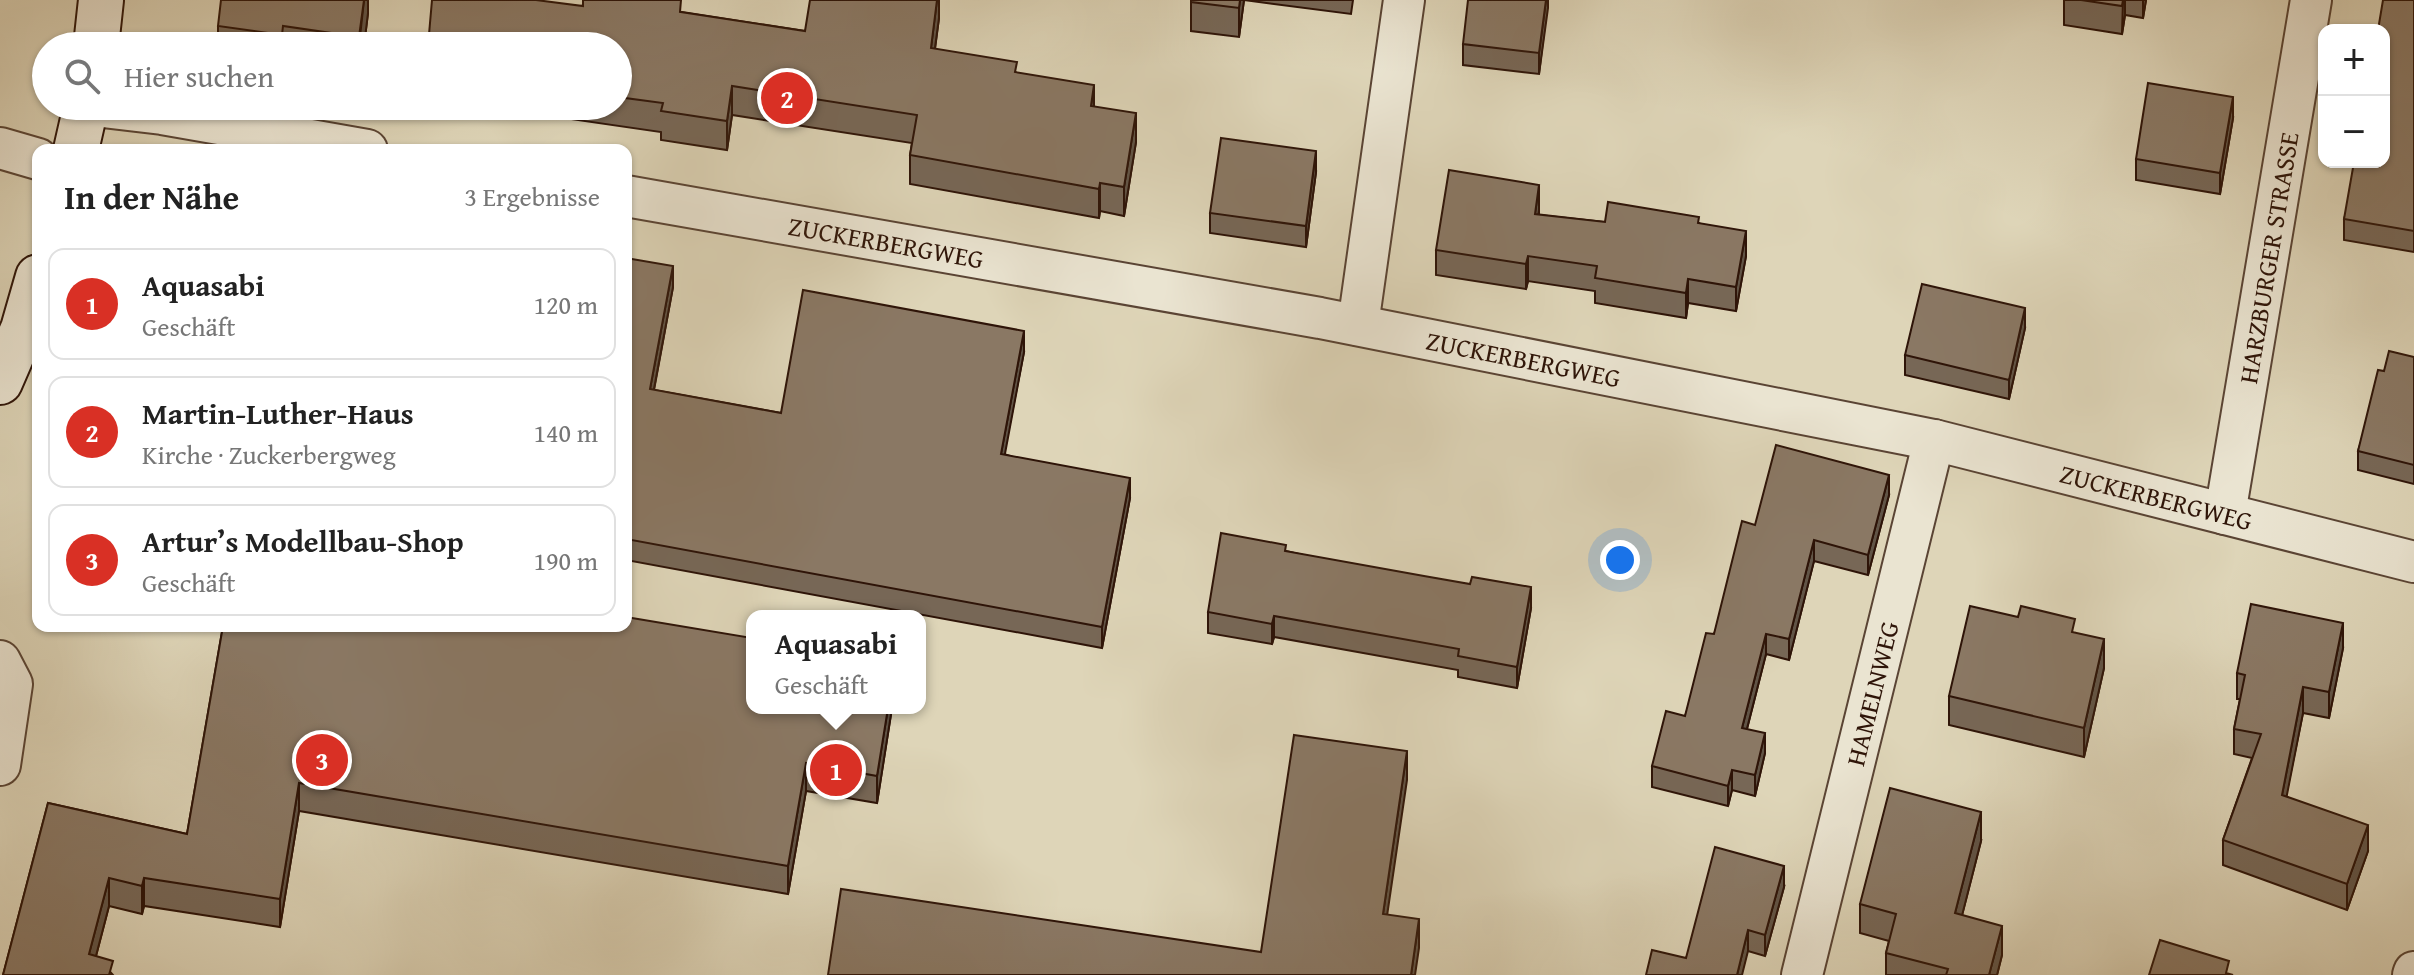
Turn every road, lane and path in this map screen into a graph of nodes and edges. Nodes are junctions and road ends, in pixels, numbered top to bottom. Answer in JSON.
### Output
{"nodes":[{"id":1,"x":101,"y":0,"type":"edge"},
{"id":2,"x":1404,"y":0,"type":"edge"},
{"id":3,"x":2311,"y":0,"type":"edge"},
{"id":4,"x":98,"y":32,"type":"edge"},
{"id":5,"x":83,"y":120,"type":"edge"},
{"id":6,"x":196,"y":120,"type":"edge"},
{"id":7,"x":77,"y":144,"type":"edge"},
{"id":8,"x":333,"y":144,"type":"edge"},
{"id":9,"x":0,"y":148,"type":"edge"},
{"id":10,"x":32,"y":157,"type":"edge"},
{"id":11,"x":632,"y":197,"type":"edge"},
{"id":12,"x":32,"y":298,"type":"edge"},
{"id":13,"x":1358,"y":325,"type":"junction"},
{"id":14,"x":0,"y":382,"type":"edge"},
{"id":15,"x":1934,"y":440,"type":"junction"},
{"id":16,"x":2225,"y":514,"type":"junction"},
{"id":17,"x":2414,"y":562,"type":"edge"},
{"id":18,"x":0,"y":661,"type":"edge"},
{"id":19,"x":0,"y":765,"type":"edge"},
{"id":20,"x":1813,"y":965,"type":"edge"}],
"edges":[{"from":1,"to":4,"type":"main road"},
{"from":2,"to":13,"type":"street"},
{"from":3,"to":16,"type":"street","name":"HARZBURGER STRASSE"},
{"from":5,"to":7,"type":"main road"},
{"from":6,"to":8,"type":"street"},
{"from":9,"to":10,"type":"street"},
{"from":11,"to":13,"type":"street","name":"ZUCKERBERGWEG"},
{"from":12,"to":14,"type":"main road"},
{"from":13,"to":15,"type":"street","name":"ZUCKERBERGWEG"},
{"from":15,"to":16,"type":"street","name":"ZUCKERBERGWEG"},
{"from":15,"to":20,"type":"street","name":"HAMELNWEG"},
{"from":16,"to":17,"type":"street","name":"ZUCKERBERGWEG"},
{"from":18,"to":19,"type":"street"}]}
